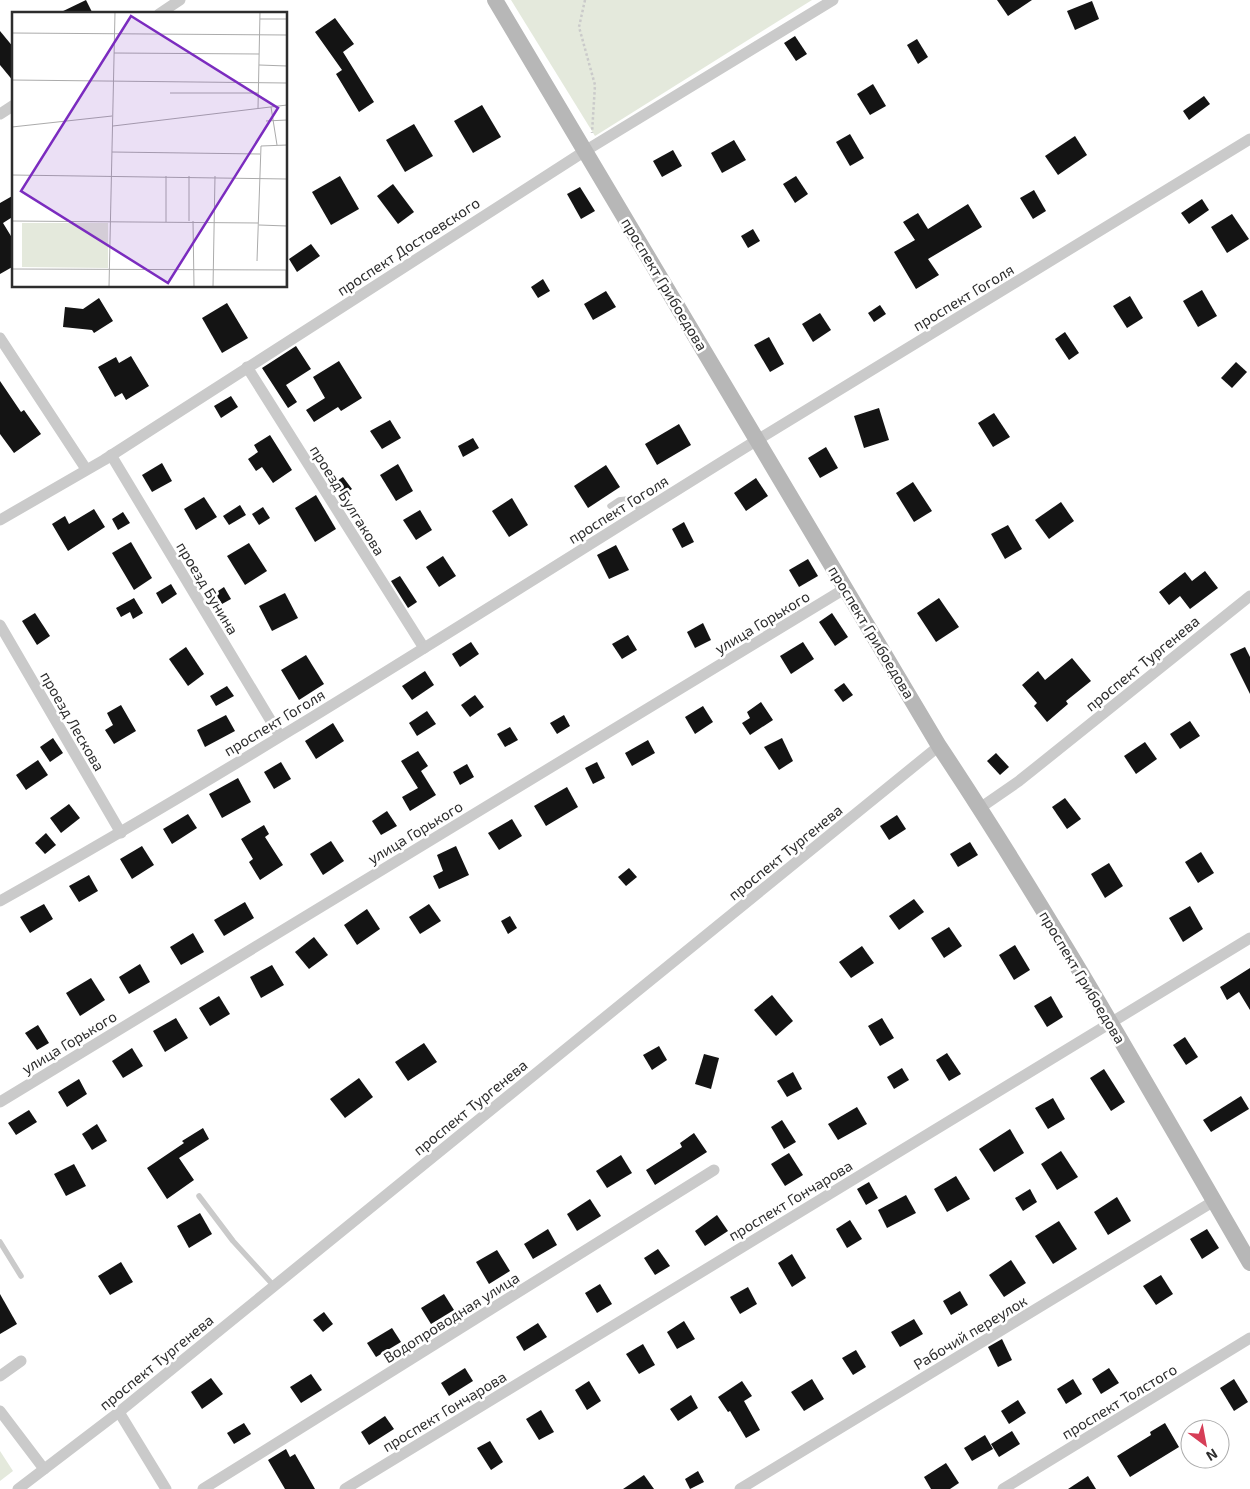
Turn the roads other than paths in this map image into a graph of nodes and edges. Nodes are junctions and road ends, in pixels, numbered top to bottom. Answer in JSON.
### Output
{"nodes":[{"id":1,"x":180,"y":0,"type":"edge"},
{"id":2,"x":495,"y":0,"type":"edge"},
{"id":3,"x":833,"y":0,"type":"edge"},
{"id":4,"x":162,"y":12,"type":"edge"},
{"id":5,"x":12,"y":106,"type":"edge"},
{"id":6,"x":0,"y":114,"type":"edge"},
{"id":7,"x":1250,"y":139,"type":"edge"},
{"id":8,"x":588,"y":149,"type":"junction"},
{"id":9,"x":0,"y":338,"type":"edge"},
{"id":10,"x":247,"y":367,"type":"junction"},
{"id":11,"x":758,"y":440,"type":"junction"},
{"id":12,"x":111,"y":455,"type":"junction"},
{"id":13,"x":86,"y":469,"type":"junction"},
{"id":14,"x":610,"y":506,"type":"dead end"},
{"id":15,"x":643,"y":512,"type":"junction"},
{"id":16,"x":0,"y":520,"type":"edge"},
{"id":17,"x":846,"y":588,"type":"junction"},
{"id":18,"x":1250,"y":596,"type":"edge"},
{"id":19,"x":0,"y":625,"type":"edge"},
{"id":20,"x":424,"y":648,"type":"junction"},
{"id":21,"x":280,"y":736,"type":"junction"},
{"id":22,"x":939,"y":746,"type":"junction"},
{"id":23,"x":980,"y":808,"type":"junction"},
{"id":24,"x":121,"y":833,"type":"junction"},
{"id":25,"x":0,"y":901,"type":"edge"},
{"id":26,"x":1250,"y":938,"type":"edge"},
{"id":27,"x":1111,"y":1022,"type":"junction"},
{"id":28,"x":0,"y":1102,"type":"edge"},
{"id":29,"x":714,"y":1170,"type":"dead end"},
{"id":30,"x":199,"y":1196,"type":"dead end"},
{"id":31,"x":1214,"y":1201,"type":"junction"},
{"id":32,"x":0,"y":1242,"type":"edge"},
{"id":33,"x":1250,"y":1263,"type":"edge"},
{"id":34,"x":21,"y":1276,"type":"dead end"},
{"id":35,"x":274,"y":1286,"type":"junction"},
{"id":36,"x":1250,"y":1338,"type":"edge"},
{"id":37,"x":21,"y":1361,"type":"dead end"},
{"id":38,"x":0,"y":1376,"type":"edge"},
{"id":39,"x":0,"y":1411,"type":"edge"},
{"id":40,"x":119,"y":1412,"type":"junction"},
{"id":41,"x":44,"y":1469,"type":"junction"},
{"id":42,"x":18,"y":1489,"type":"edge"},
{"id":43,"x":166,"y":1489,"type":"edge"},
{"id":44,"x":203,"y":1489,"type":"edge"},
{"id":45,"x":345,"y":1489,"type":"edge"},
{"id":46,"x":740,"y":1489,"type":"edge"},
{"id":47,"x":1003,"y":1489,"type":"edge"}],
"edges":[{"from":1,"to":4,"type":"street"},
{"from":2,"to":8,"type":"street","name":"проспект Грибоедова"},
{"from":3,"to":8,"type":"street","name":"проспект Достоевского"},
{"from":5,"to":6,"type":"street"},
{"from":7,"to":11,"type":"street","name":"проспект Гоголя"},
{"from":8,"to":10,"type":"street","name":"проспект Достоевского"},
{"from":8,"to":11,"type":"street","name":"проспект Грибоедова"},
{"from":9,"to":13,"type":"street"},
{"from":10,"to":12,"type":"street","name":"проспект Достоевского"},
{"from":10,"to":20,"type":"street","name":"проезд Булгакова"},
{"from":11,"to":15,"type":"street","name":"проспект Гоголя"},
{"from":11,"to":17,"type":"street","name":"проспект Грибоедова"},
{"from":12,"to":13,"type":"street","name":"проспект Достоевского"},
{"from":12,"to":21,"type":"street","name":"проезд Бунина"},
{"from":13,"to":16,"type":"street","name":"проспект Достоевского"},
{"from":14,"to":15,"type":"lane"},
{"from":15,"to":20,"type":"street","name":"проспект Гоголя"},
{"from":17,"to":22,"type":"street","name":"проспект Грибоедова"},
{"from":17,"to":28,"type":"street","name":"улица Горького"},
{"from":18,"to":23,"type":"street","name":"проспект Тургенева"},
{"from":19,"to":24,"type":"street","name":"проезд Лескова"},
{"from":20,"to":21,"type":"street","name":"проспект Гоголя"},
{"from":21,"to":24,"type":"street","name":"проспект Гоголя"},
{"from":22,"to":23,"type":"street","name":"проспект Грибоедова"},
{"from":22,"to":35,"type":"street","name":"проспект Тургенева"},
{"from":23,"to":27,"type":"street","name":"проспект Грибоедова"},
{"from":24,"to":25,"type":"street","name":"проспект Гоголя"},
{"from":26,"to":27,"type":"street","name":"проспект Гончарова"},
{"from":27,"to":31,"type":"street","name":"проспект Грибоедова"},
{"from":27,"to":45,"type":"street","name":"проспект Гончарова"},
{"from":29,"to":44,"type":"street","name":"Водопроводная улица"},
{"from":30,"to":35,"type":"lane"},
{"from":31,"to":33,"type":"street","name":"проспект Грибоедова"},
{"from":31,"to":46,"type":"street","name":"Рабочий переулок"},
{"from":32,"to":34,"type":"lane"},
{"from":35,"to":40,"type":"street","name":"проспект Тургенева"},
{"from":36,"to":47,"type":"street","name":"проспект Толстого"},
{"from":37,"to":38,"type":"street"},
{"from":39,"to":41,"type":"street"},
{"from":40,"to":41,"type":"street","name":"проспект Тургенева"},
{"from":40,"to":43,"type":"street"},
{"from":41,"to":42,"type":"street","name":"проспект Тургенева"}]}
